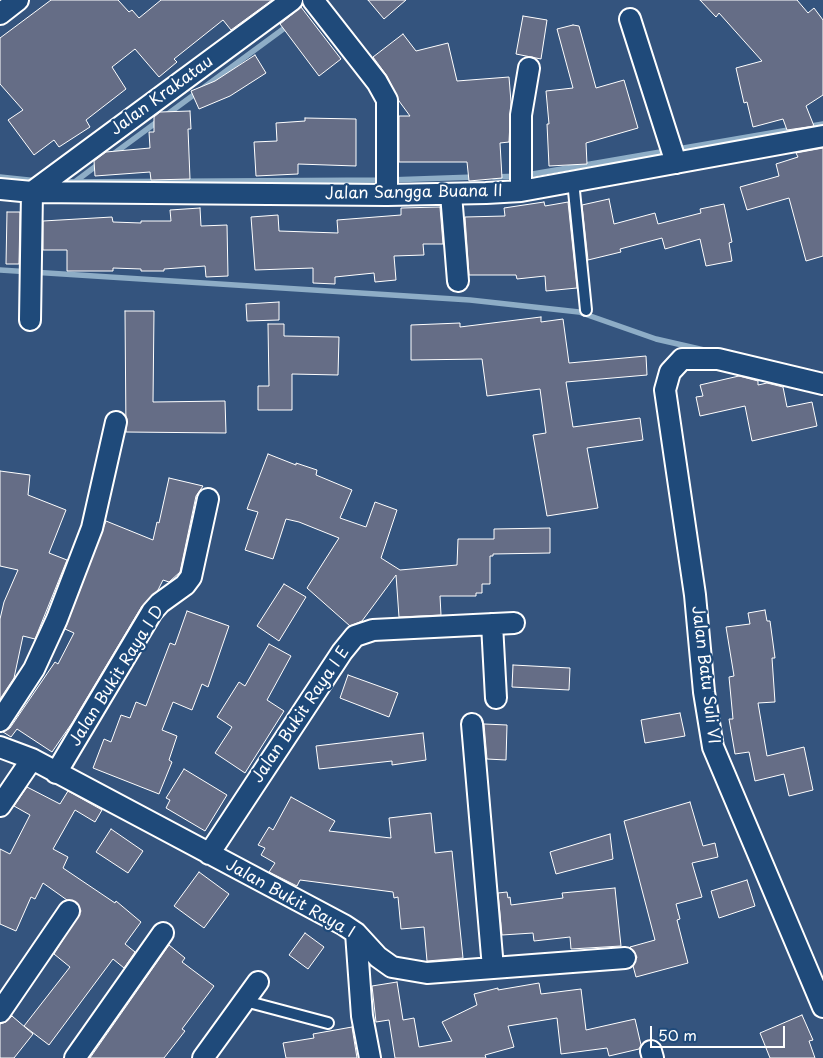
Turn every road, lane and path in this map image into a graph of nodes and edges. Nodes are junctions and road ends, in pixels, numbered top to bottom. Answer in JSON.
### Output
{"nodes":[{"id":1,"x":18,"y":0,"type":"edge"},
{"id":2,"x":292,"y":0,"type":"edge"},
{"id":3,"x":313,"y":0,"type":"edge"},
{"id":4,"x":0,"y":14,"type":"edge"},
{"id":5,"x":630,"y":19,"type":"dead end"},
{"id":6,"x":528,"y":68,"type":"dead end"},
{"id":7,"x":823,"y":138,"type":"edge"},
{"id":8,"x":676,"y":163,"type":"junction"},
{"id":9,"x":573,"y":181,"type":"junction"},
{"id":10,"x":0,"y":189,"type":"edge"},
{"id":11,"x":521,"y":191,"type":"junction"},
{"id":12,"x":32,"y":192,"type":"junction"},
{"id":13,"x":451,"y":194,"type":"junction"},
{"id":14,"x":387,"y":195,"type":"junction"},
{"id":15,"x":458,"y":281,"type":"dead end"},
{"id":16,"x":586,"y":310,"type":"dead end"},
{"id":17,"x":30,"y":320,"type":"dead end"},
{"id":18,"x":823,"y":384,"type":"edge"},
{"id":19,"x":116,"y":422,"type":"dead end"},
{"id":20,"x":208,"y":499,"type":"dead end"},
{"id":21,"x":514,"y":623,"type":"dead end"},
{"id":22,"x":492,"y":624,"type":"junction"},
{"id":23,"x":496,"y":698,"type":"dead end"},
{"id":24,"x":0,"y":721,"type":"edge"},
{"id":25,"x":472,"y":724,"type":"dead end"},
{"id":26,"x":0,"y":747,"type":"edge"},
{"id":27,"x":32,"y":759,"type":"junction"},
{"id":28,"x":56,"y":773,"type":"junction"},
{"id":29,"x":0,"y":806,"type":"edge"},
{"id":30,"x":209,"y":854,"type":"junction"},
{"id":31,"x":69,"y":911,"type":"dead end"},
{"id":32,"x":163,"y":933,"type":"dead end"},
{"id":33,"x":356,"y":933,"type":"junction"},
{"id":34,"x":625,"y":958,"type":"dead end"},
{"id":35,"x":493,"y":968,"type":"junction"},
{"id":36,"x":258,"y":982,"type":"dead end"},
{"id":37,"x":244,"y":1001,"type":"junction"},
{"id":38,"x":823,"y":1007,"type":"edge"},
{"id":39,"x":0,"y":1012,"type":"edge"},
{"id":40,"x":328,"y":1023,"type":"dead end"},
{"id":41,"x":75,"y":1058,"type":"edge"},
{"id":42,"x":203,"y":1058,"type":"edge"},
{"id":43,"x":370,"y":1058,"type":"edge"}],
"edges":[{"from":1,"to":4,"type":"street"},
{"from":2,"to":12,"type":"street","name":"Jalan Krakatau"},
{"from":3,"to":14,"type":"street"},
{"from":5,"to":8,"type":"street"},
{"from":6,"to":11,"type":"street"},
{"from":7,"to":8,"type":"street","name":"Jalan Sangga Buana II"},
{"from":8,"to":9,"type":"street","name":"Jalan Sangga Buana II"},
{"from":9,"to":11,"type":"street","name":"Jalan Sangga Buana II"},
{"from":9,"to":16,"type":"lane"},
{"from":10,"to":12,"type":"street","name":"Jalan Sangga Buana II"},
{"from":11,"to":13,"type":"street","name":"Jalan Sangga Buana II"},
{"from":12,"to":14,"type":"street","name":"Jalan Sangga Buana II"},
{"from":12,"to":17,"type":"street"},
{"from":13,"to":14,"type":"street","name":"Jalan Sangga Buana II"},
{"from":13,"to":15,"type":"street"},
{"from":18,"to":38,"type":"street","name":"Jalan Batu Suli VI"},
{"from":19,"to":24,"type":"street"},
{"from":20,"to":28,"type":"street","name":"Jalan Bukit Raya I D"},
{"from":21,"to":22,"type":"street","name":"Jalan Bukit Raya I E"},
{"from":22,"to":23,"type":"street"},
{"from":22,"to":30,"type":"street","name":"Jalan Bukit Raya I E"},
{"from":25,"to":35,"type":"street"},
{"from":26,"to":27,"type":"street","name":"Jalan Bukit Raya I"},
{"from":27,"to":28,"type":"street","name":"Jalan Bukit Raya I"},
{"from":27,"to":29,"type":"street"},
{"from":28,"to":30,"type":"street","name":"Jalan Bukit Raya I"},
{"from":30,"to":33,"type":"street","name":"Jalan Bukit Raya I"},
{"from":31,"to":39,"type":"street"},
{"from":32,"to":41,"type":"street"},
{"from":33,"to":35,"type":"street","name":"Jalan Bukit Raya I"},
{"from":33,"to":43,"type":"street"},
{"from":34,"to":35,"type":"street","name":"Jalan Bukit Raya I"},
{"from":36,"to":37,"type":"street"},
{"from":37,"to":40,"type":"lane"},
{"from":37,"to":42,"type":"street"}]}
